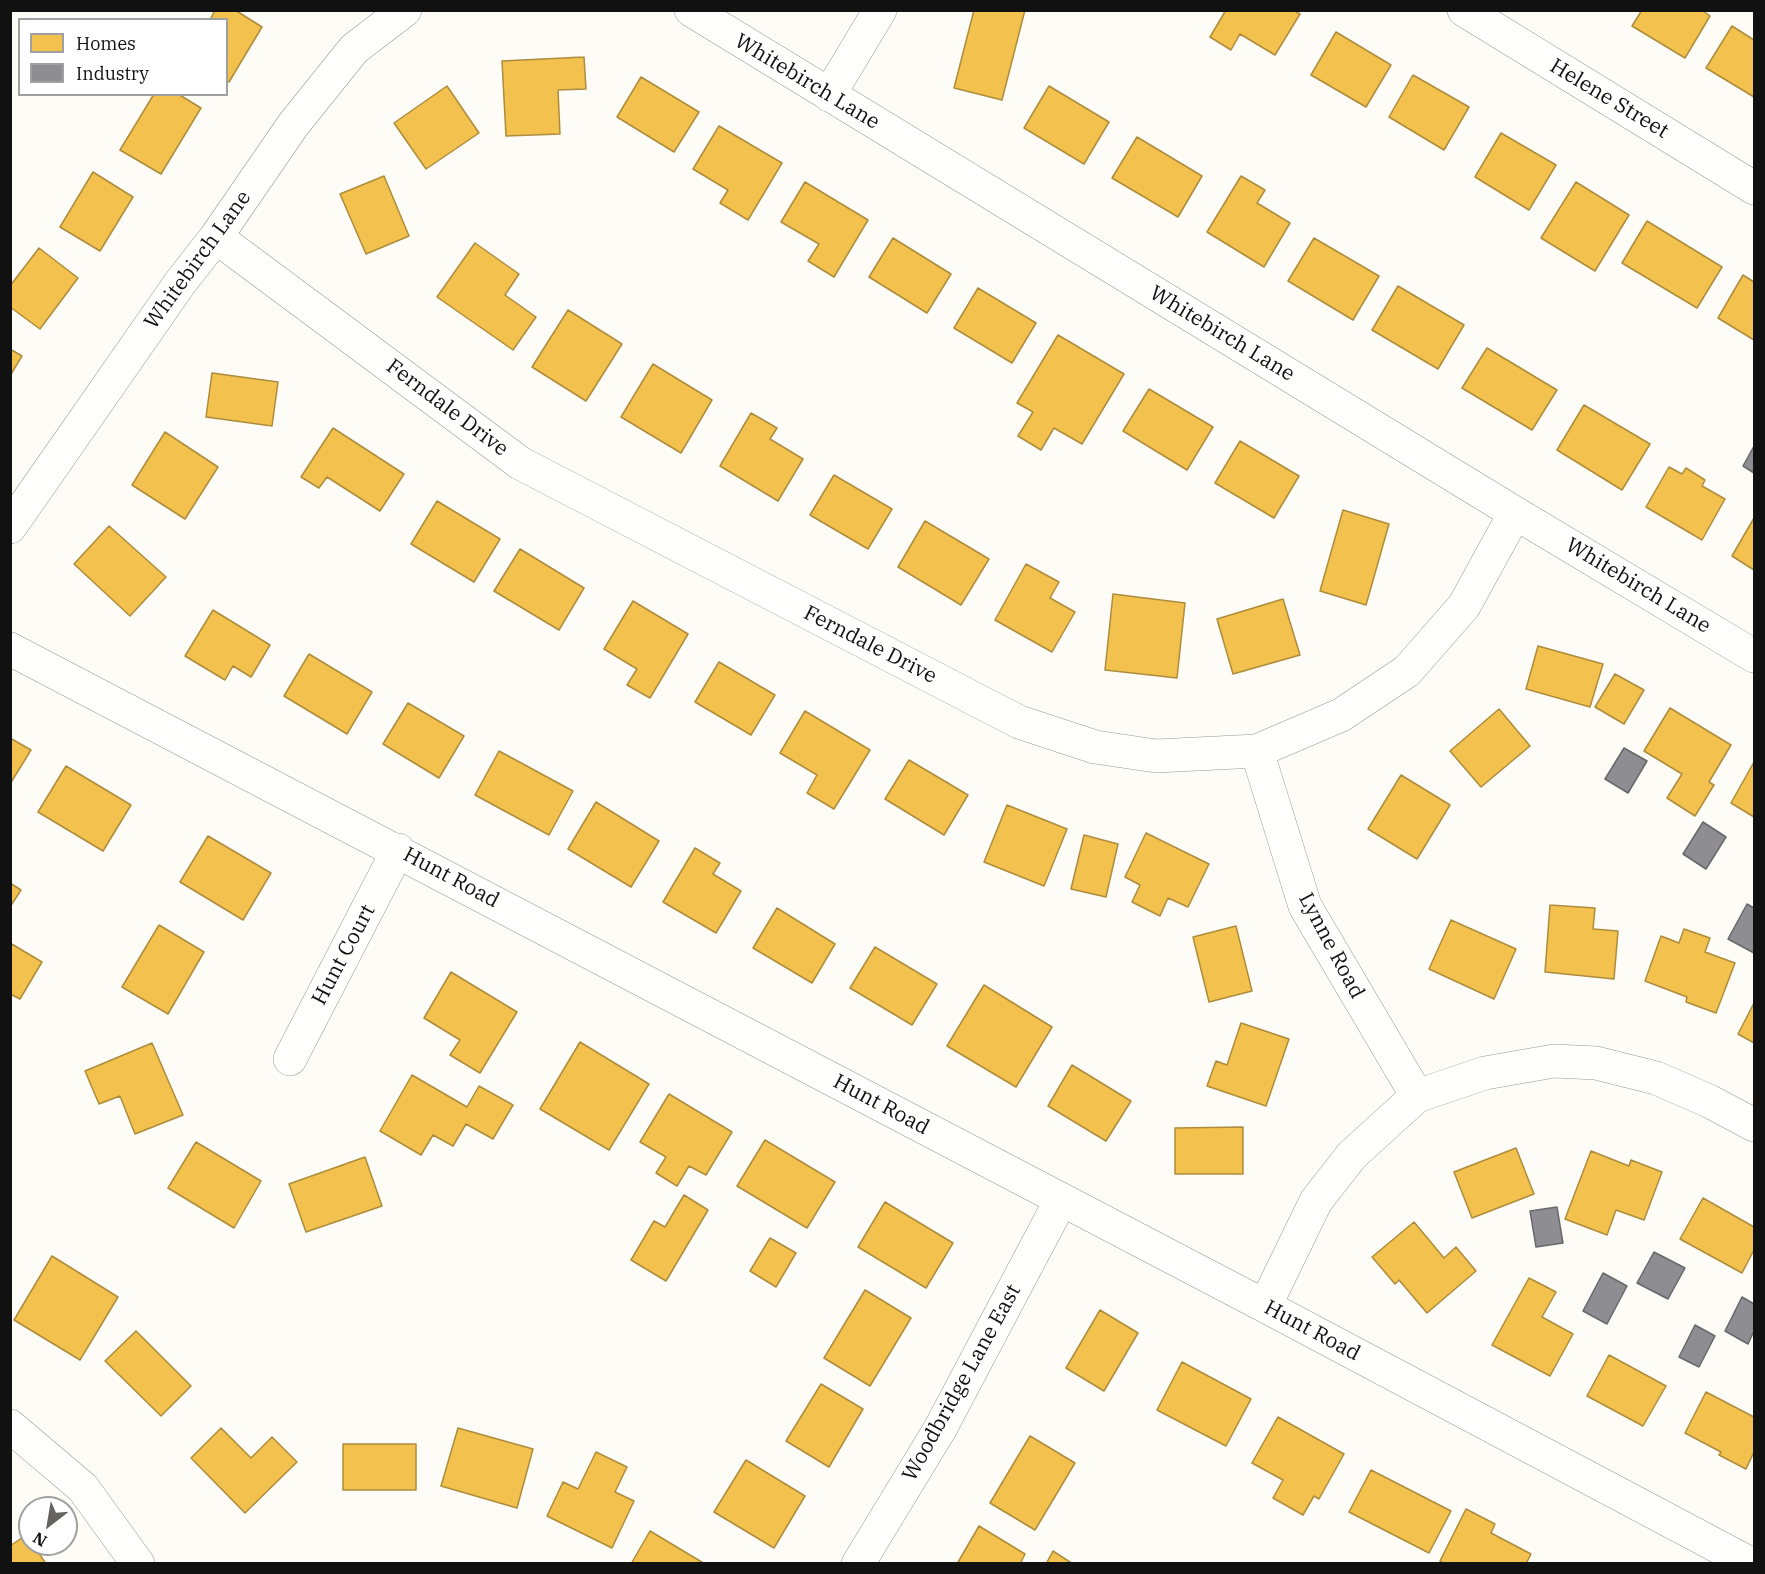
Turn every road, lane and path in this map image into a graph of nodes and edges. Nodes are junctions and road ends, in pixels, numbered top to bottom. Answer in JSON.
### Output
{"nodes":[{"id":1,"x":405,"y":10,"type":"edge"},
{"id":2,"x":691,"y":10,"type":"edge"},
{"id":3,"x":880,"y":10,"type":"edge"},
{"id":4,"x":1464,"y":10,"type":"edge"},
{"id":5,"x":828,"y":95,"type":"junction"},
{"id":6,"x":1755,"y":188,"type":"edge"},
{"id":7,"x":216,"y":237,"type":"junction"},
{"id":8,"x":1515,"y":513,"type":"junction"},
{"id":9,"x":10,"y":527,"type":"edge"},
{"id":10,"x":10,"y":649,"type":"edge"},
{"id":11,"x":1755,"y":656,"type":"edge"},
{"id":12,"x":1257,"y":751,"type":"junction"},
{"id":13,"x":398,"y":850,"type":"junction"},
{"id":14,"x":290,"y":1059,"type":"dead end"},
{"id":15,"x":1417,"y":1095,"type":"junction"},
{"id":16,"x":1755,"y":1125,"type":"edge"},
{"id":17,"x":1060,"y":1200,"type":"junction"},
{"id":18,"x":1265,"y":1306,"type":"junction"},
{"id":19,"x":10,"y":1426,"type":"edge"},
{"id":20,"x":138,"y":1563,"type":"edge"},
{"id":21,"x":858,"y":1563,"type":"edge"},
{"id":22,"x":1751,"y":1563,"type":"edge"}],
"edges":[{"from":1,"to":7,"type":"street","name":"Whitebirch Lane"},
{"from":2,"to":5,"type":"street","name":"Whitebirch Lane"},
{"from":3,"to":5,"type":"street"},
{"from":4,"to":6,"type":"street","name":"Helene Street"},
{"from":5,"to":8,"type":"street","name":"Whitebirch Lane"},
{"from":7,"to":9,"type":"street","name":"Whitebirch Lane"},
{"from":7,"to":12,"type":"street","name":"Ferndale Drive"},
{"from":8,"to":11,"type":"street","name":"Whitebirch Lane"},
{"from":8,"to":12,"type":"street","name":"Ferndale Drive"},
{"from":10,"to":13,"type":"street","name":"Hunt Road"},
{"from":12,"to":15,"type":"street","name":"Lynne Road"},
{"from":13,"to":14,"type":"street","name":"Hunt Court"},
{"from":13,"to":17,"type":"street","name":"Hunt Road"},
{"from":15,"to":16,"type":"street"},
{"from":15,"to":18,"type":"street"},
{"from":17,"to":18,"type":"street","name":"Hunt Road"},
{"from":17,"to":21,"type":"street","name":"Woodbridge Lane East"},
{"from":18,"to":22,"type":"street","name":"Hunt Road"},
{"from":19,"to":20,"type":"street"}]}
